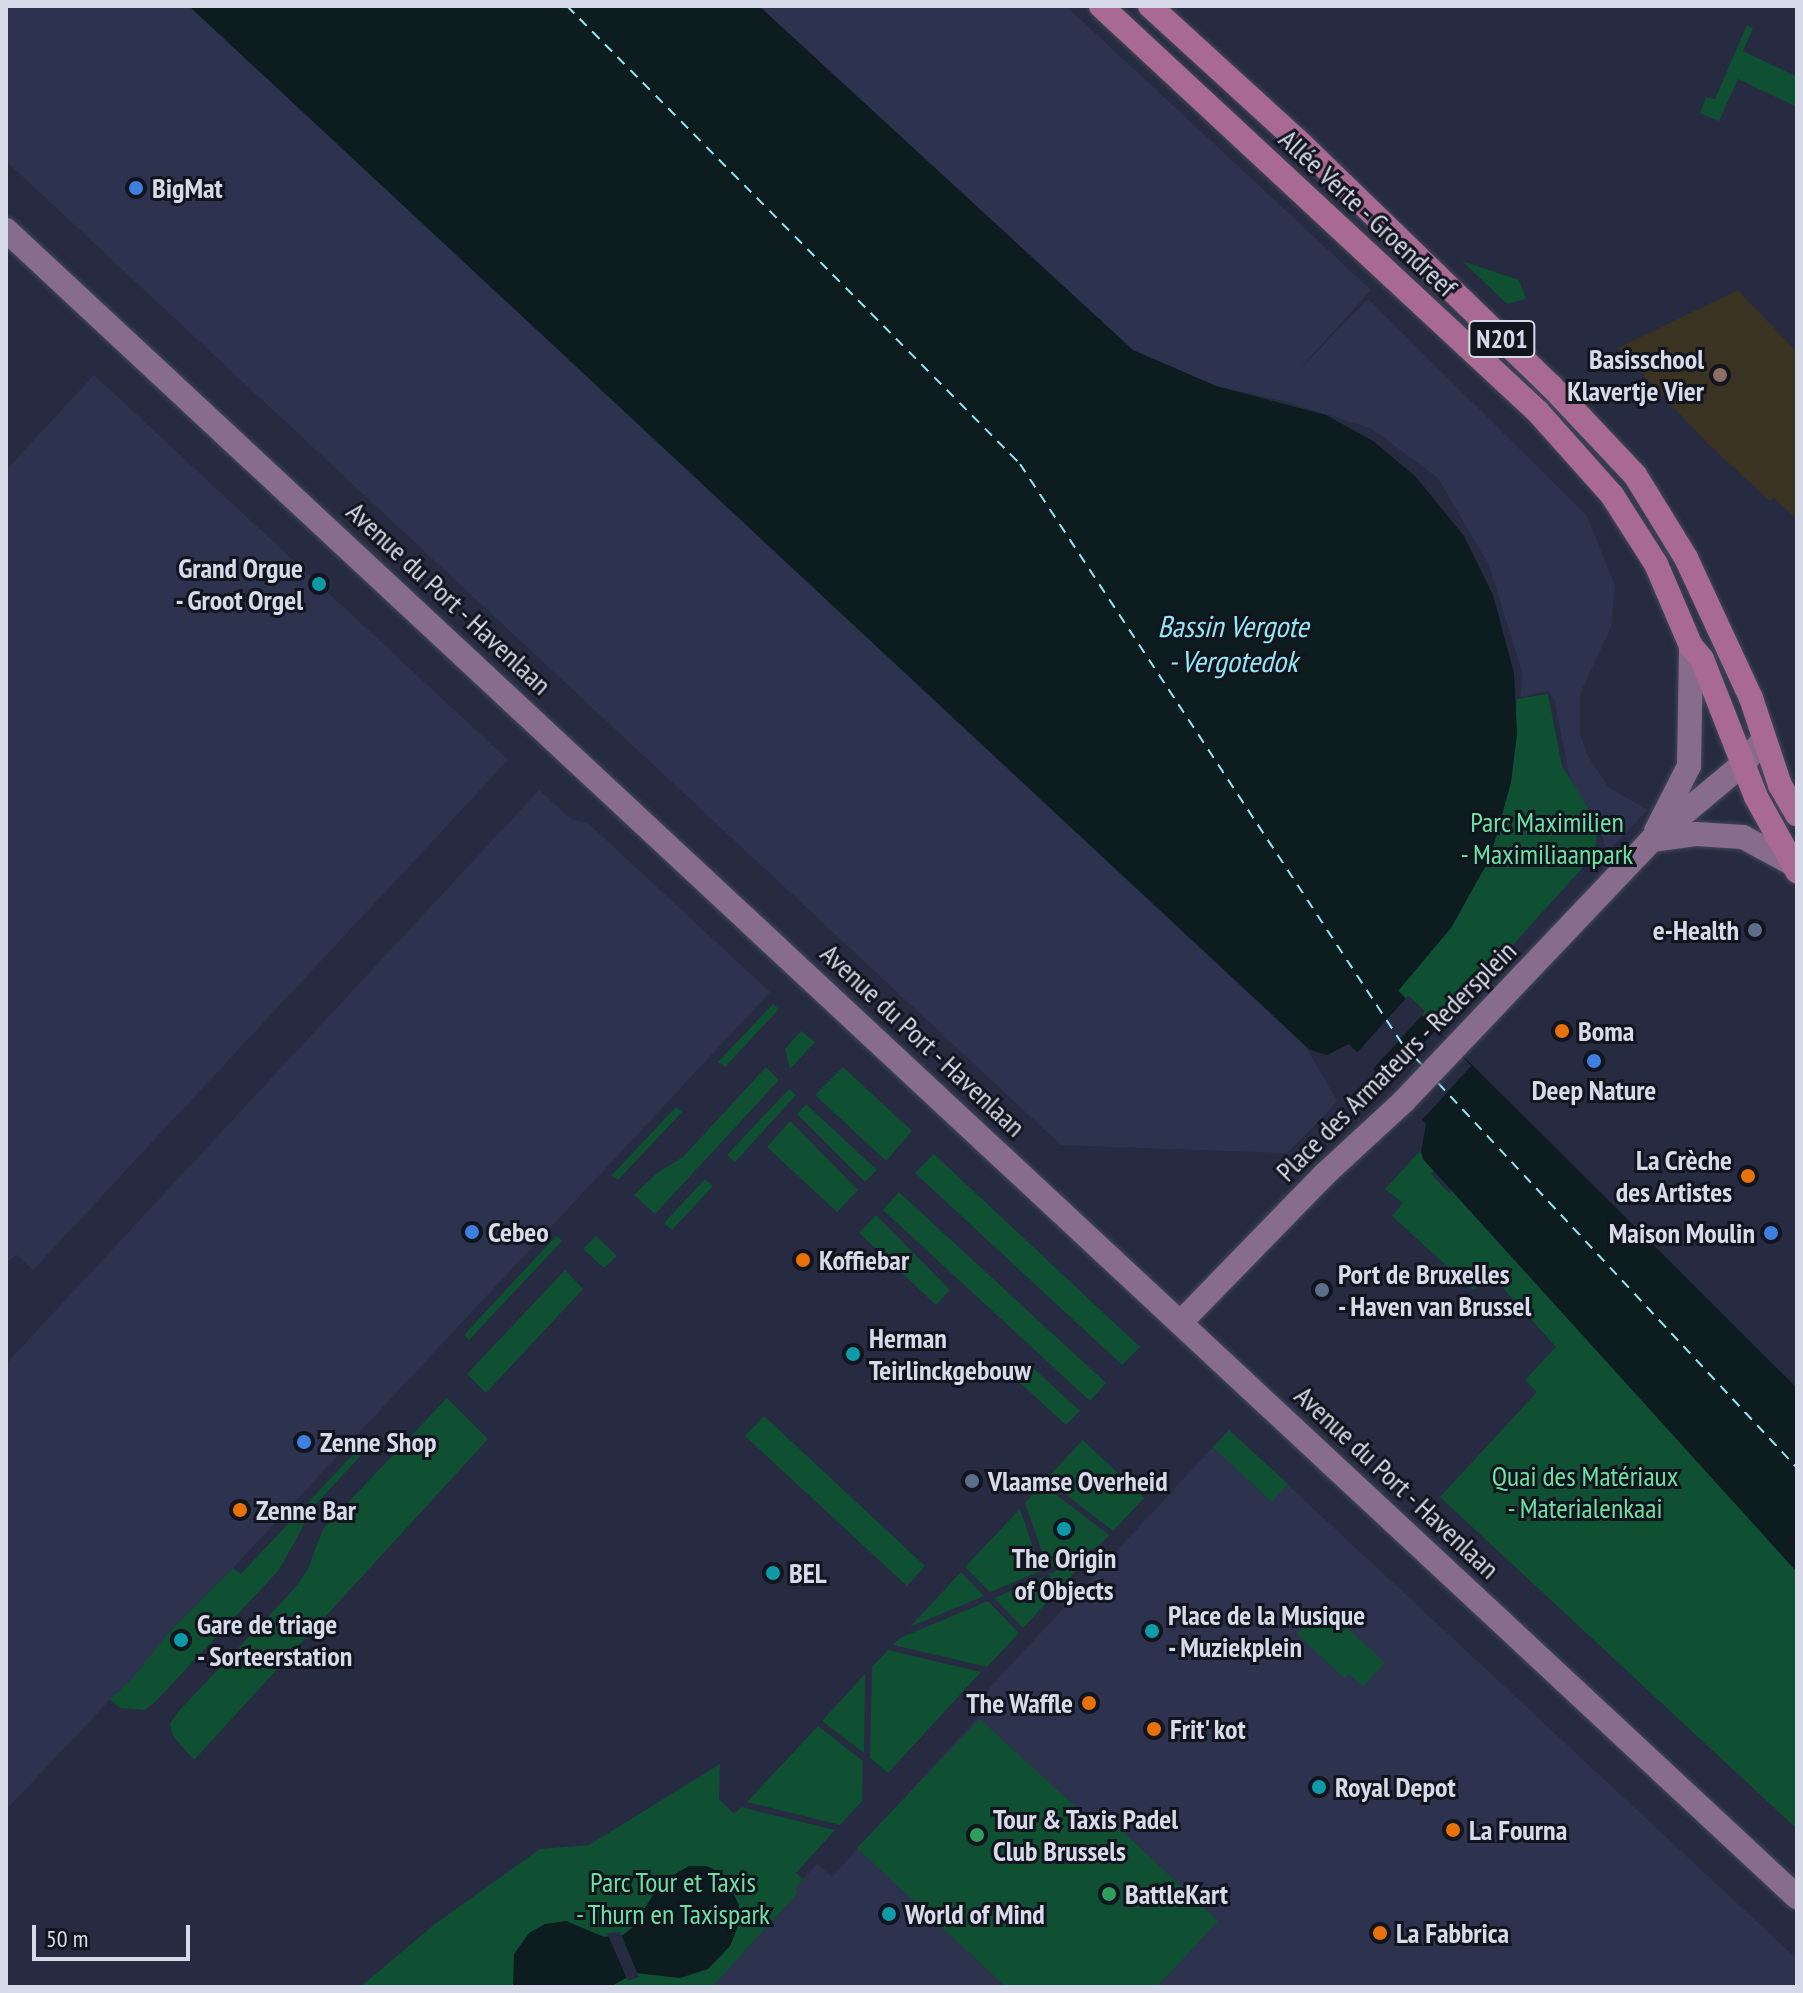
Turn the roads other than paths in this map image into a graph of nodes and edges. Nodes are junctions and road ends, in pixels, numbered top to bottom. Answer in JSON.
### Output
{"nodes":[{"id":1,"x":1101,"y":6,"type":"edge"},
{"id":2,"x":1150,"y":6,"type":"edge"},
{"id":3,"x":6,"y":230,"type":"edge"},
{"id":4,"x":1691,"y":646,"type":"junction"},
{"id":5,"x":1764,"y":739,"type":"junction"},
{"id":6,"x":1743,"y":764,"type":"junction"},
{"id":7,"x":1797,"y":815,"type":"edge"},
{"id":8,"x":1652,"y":840,"type":"junction"},
{"id":9,"x":1794,"y":867,"type":"edge"},
{"id":10,"x":1181,"y":1322,"type":"junction"},
{"id":11,"x":1797,"y":1897,"type":"edge"}],
"edges":[{"from":1,"to":4,"type":"main road","name":"Allée Verte - Groendreef","number":"N201"},
{"from":2,"to":5,"type":"main road","name":"Allée Verte - Groendreef","number":"N201"},
{"from":3,"to":10,"type":"street","name":"Avenue du Port - Havenlaan"},
{"from":4,"to":6,"type":"main road","name":"Allée Verte - Groendreef","number":"N201"},
{"from":4,"to":8,"type":"street","name":"Place des Armateurs - Redersplein"},
{"from":5,"to":6,"type":"street","name":"Place des Armateurs - Redersplein"},
{"from":5,"to":7,"type":"main road","number":"N201"},
{"from":6,"to":8,"type":"street","name":"Place des Armateurs - Redersplein"},
{"from":6,"to":9,"type":"main road","number":"N201"},
{"from":8,"to":9,"type":"street"},
{"from":8,"to":10,"type":"street","name":"Place des Armateurs - Redersplein"},
{"from":10,"to":11,"type":"street","name":"Avenue du Port - Havenlaan"}]}
